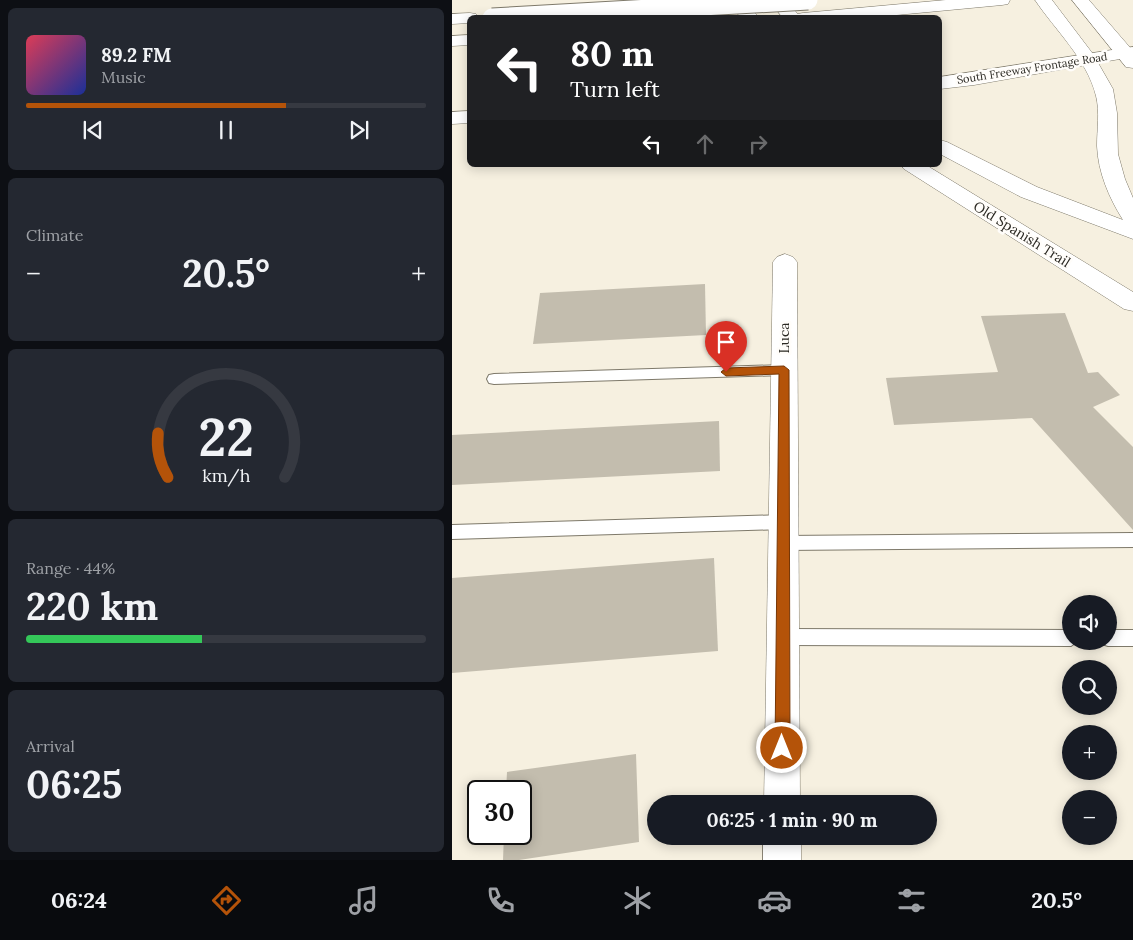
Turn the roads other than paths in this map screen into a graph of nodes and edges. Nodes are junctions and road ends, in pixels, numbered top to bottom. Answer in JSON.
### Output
{"nodes":[{"id":1,"x":736,"y":0,"type":"edge"},
{"id":2,"x":777,"y":0,"type":"edge"},
{"id":3,"x":808,"y":0,"type":"edge"},
{"id":4,"x":1002,"y":0,"type":"edge"},
{"id":5,"x":1043,"y":0,"type":"edge"},
{"id":6,"x":1080,"y":0,"type":"edge"},
{"id":7,"x":556,"y":15,"type":"edge"},
{"id":8,"x":748,"y":15,"type":"edge"},
{"id":9,"x":790,"y":15,"type":"edge"},
{"id":10,"x":839,"y":15,"type":"edge"},
{"id":11,"x":467,"y":18,"type":"edge"},
{"id":12,"x":452,"y":19,"type":"edge"},
{"id":13,"x":467,"y":40,"type":"edge"},
{"id":14,"x":452,"y":41,"type":"edge"},
{"id":15,"x":1126,"y":52,"type":"edge"},
{"id":16,"x":1082,"y":53,"type":"junction"},
{"id":17,"x":942,"y":83,"type":"edge"},
{"id":18,"x":467,"y":117,"type":"edge"},
{"id":19,"x":452,"y":118,"type":"edge"},
{"id":20,"x":942,"y":147,"type":"edge"},
{"id":21,"x":914,"y":167,"type":"edge"},
{"id":22,"x":1132,"y":218,"type":"edge"},
{"id":23,"x":1132,"y":232,"type":"edge"},
{"id":24,"x":785,"y":262,"type":"dead end"},
{"id":25,"x":1132,"y":304,"type":"edge"},
{"id":26,"x":784,"y":370,"type":"junction"},
{"id":27,"x":494,"y":379,"type":"dead end"},
{"id":28,"x":452,"y":532,"type":"edge"},
{"id":29,"x":783,"y":533,"type":"junction"},
{"id":30,"x":1132,"y":540,"type":"edge"},
{"id":31,"x":783,"y":637,"type":"junction"},
{"id":32,"x":1062,"y":638,"type":"edge"},
{"id":33,"x":1117,"y":638,"type":"edge"},
{"id":34,"x":1132,"y":638,"type":"edge"},
{"id":35,"x":782,"y":795,"type":"edge"},
{"id":36,"x":782,"y":845,"type":"edge"},
{"id":37,"x":782,"y":860,"type":"edge"}],
"edges":[{"from":1,"to":8,"type":"main road"},
{"from":2,"to":9,"type":"main road"},
{"from":3,"to":7,"type":"main road","bridge":true},
{"from":4,"to":10,"type":"main road"},
{"from":5,"to":16,"type":"main road"},
{"from":6,"to":15,"type":"main road"},
{"from":11,"to":12,"type":"main road"},
{"from":13,"to":14,"type":"main road"},
{"from":15,"to":16,"type":"main road","name":"South Freeway Frontage Road"},
{"from":16,"to":17,"type":"main road","name":"South Freeway Frontage Road"},
{"from":16,"to":22,"type":"main road"},
{"from":18,"to":19,"type":"main road"},
{"from":20,"to":23,"type":"main road"},
{"from":21,"to":25,"type":"main road","name":"Old Spanish Trail"},
{"from":24,"to":26,"type":"main road","name":"Luca"},
{"from":26,"to":27,"type":"lane"},
{"from":26,"to":29,"type":"main road","name":"Luca"},
{"from":28,"to":29,"type":"lane"},
{"from":29,"to":30,"type":"lane"},
{"from":29,"to":31,"type":"main road","name":"Luca"},
{"from":31,"to":32,"type":"lane"},
{"from":31,"to":35,"type":"main road","name":"Luca"},
{"from":33,"to":34,"type":"lane"},
{"from":36,"to":37,"type":"main road"}]}
